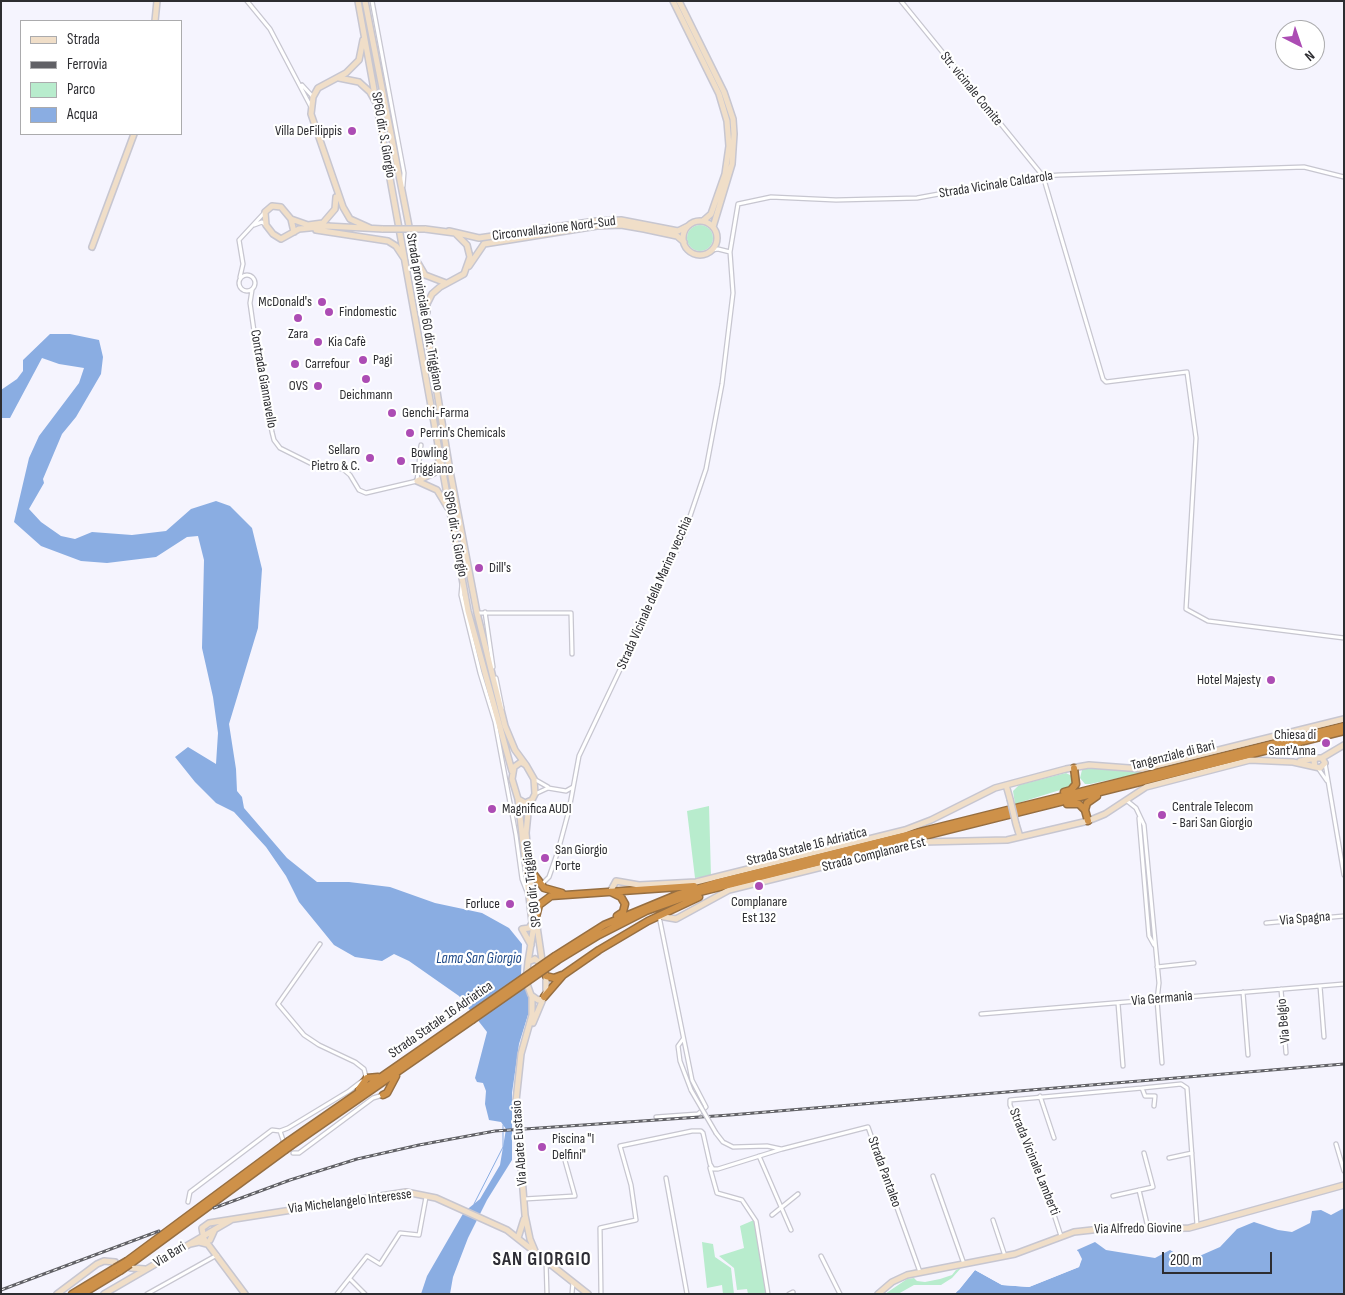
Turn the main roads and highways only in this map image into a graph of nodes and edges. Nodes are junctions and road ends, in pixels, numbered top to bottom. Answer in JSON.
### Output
{"nodes":[{"id":1,"x":157,"y":1,"type":"edge"},
{"id":2,"x":358,"y":1,"type":"edge"},
{"id":3,"x":365,"y":1,"type":"edge"},
{"id":4,"x":673,"y":1,"type":"edge"},
{"id":5,"x":679,"y":1,"type":"edge"},
{"id":6,"x":156,"y":20,"type":"edge"},
{"id":7,"x":363,"y":27,"type":"junction"},
{"id":8,"x":336,"y":78,"type":"junction"},
{"id":9,"x":378,"y":107,"type":"junction"},
{"id":10,"x":134,"y":135,"type":"edge"},
{"id":11,"x":333,"y":182,"type":"junction"},
{"id":12,"x":291,"y":219,"type":"junction"},
{"id":13,"x":703,"y":221,"type":"junction"},
{"id":14,"x":316,"y":225,"type":"junction"},
{"id":15,"x":329,"y":226,"type":"junction"},
{"id":16,"x":688,"y":226,"type":"junction"},
{"id":17,"x":713,"y":227,"type":"junction"},
{"id":18,"x":306,"y":228,"type":"junction"},
{"id":19,"x":370,"y":228,"type":"junction"},
{"id":20,"x":449,"y":231,"type":"junction"},
{"id":21,"x":294,"y":232,"type":"junction"},
{"id":22,"x":684,"y":242,"type":"junction"},
{"id":23,"x":92,"y":247,"type":"dead end"},
{"id":24,"x":414,"y":252,"type":"junction"},
{"id":25,"x":469,"y":266,"type":"junction"},
{"id":26,"x":408,"y":270,"type":"junction"},
{"id":27,"x":446,"y":283,"type":"junction"},
{"id":28,"x":431,"y":355,"type":"junction"},
{"id":29,"x":435,"y":421,"type":"junction"},
{"id":30,"x":455,"y":535,"type":"junction"},
{"id":31,"x":1344,"y":720,"type":"edge"},
{"id":32,"x":1344,"y":726,"type":"edge"},
{"id":33,"x":1344,"y":731,"type":"edge"},
{"id":34,"x":1344,"y":745,"type":"edge"},
{"id":35,"x":1321,"y":760,"type":"junction"},
{"id":36,"x":1293,"y":762,"type":"junction"},
{"id":37,"x":526,"y":765,"type":"junction"},
{"id":38,"x":1317,"y":767,"type":"junction"},
{"id":39,"x":1074,"y":768,"type":"junction"},
{"id":40,"x":512,"y":771,"type":"junction"},
{"id":41,"x":1076,"y":778,"type":"junction"},
{"id":42,"x":1132,"y":781,"type":"junction"},
{"id":43,"x":1006,"y":784,"type":"junction"},
{"id":44,"x":535,"y":794,"type":"joint"},
{"id":45,"x":518,"y":799,"type":"junction"},
{"id":46,"x":532,"y":800,"type":"junction"},
{"id":47,"x":1023,"y":809,"type":"junction"},
{"id":48,"x":1085,"y":810,"type":"junction"},
{"id":49,"x":1010,"y":812,"type":"joint"},
{"id":50,"x":1088,"y":821,"type":"junction"},
{"id":51,"x":1020,"y":837,"type":"junction"},
{"id":52,"x":529,"y":868,"type":"junction"},
{"id":53,"x":717,"y":885,"type":"junction"},
{"id":54,"x":610,"y":892,"type":"junction"},
{"id":55,"x":566,"y":894,"type":"junction"},
{"id":56,"x":659,"y":916,"type":"junction"},
{"id":57,"x":534,"y":920,"type":"junction"},
{"id":58,"x":604,"y":925,"type":"junction"},
{"id":59,"x":622,"y":926,"type":"junction"},
{"id":60,"x":636,"y":928,"type":"junction"},
{"id":61,"x":620,"y":937,"type":"junction"},
{"id":62,"x":532,"y":946,"type":"junction"},
{"id":63,"x":557,"y":958,"type":"junction"},
{"id":64,"x":528,"y":962,"type":"junction"},
{"id":65,"x":543,"y":968,"type":"junction"},
{"id":66,"x":563,"y":975,"type":"junction"},
{"id":67,"x":546,"y":976,"type":"junction"},
{"id":68,"x":532,"y":997,"type":"junction"},
{"id":69,"x":544,"y":998,"type":"junction"},
{"id":70,"x":470,"y":1018,"type":"junction"},
{"id":71,"x":420,"y":1056,"type":"junction"},
{"id":72,"x":518,"y":1072,"type":"junction"},
{"id":73,"x":382,"y":1076,"type":"junction"},
{"id":74,"x":352,"y":1100,"type":"junction"},
{"id":75,"x":1344,"y":1185,"type":"edge"},
{"id":76,"x":238,"y":1217,"type":"junction"},
{"id":77,"x":217,"y":1227,"type":"junction"},
{"id":78,"x":525,"y":1227,"type":"junction"},
{"id":79,"x":507,"y":1230,"type":"junction"},
{"id":80,"x":203,"y":1235,"type":"junction"},
{"id":81,"x":518,"y":1238,"type":"junction"},
{"id":82,"x":209,"y":1242,"type":"junction"},
{"id":83,"x":187,"y":1244,"type":"junction"},
{"id":84,"x":536,"y":1254,"type":"junction"},
{"id":85,"x":129,"y":1264,"type":"junction"},
{"id":86,"x":117,"y":1267,"type":"junction"},
{"id":87,"x":146,"y":1270,"type":"junction"},
{"id":88,"x":136,"y":1275,"type":"junction"},
{"id":89,"x":58,"y":1294,"type":"edge"},
{"id":90,"x":72,"y":1294,"type":"edge"},
{"id":91,"x":82,"y":1294,"type":"edge"},
{"id":92,"x":104,"y":1294,"type":"edge"},
{"id":93,"x":245,"y":1294,"type":"edge"},
{"id":94,"x":588,"y":1294,"type":"edge"},
{"id":95,"x":878,"y":1294,"type":"edge"}],
"edges":[{"from":1,"to":6,"type":"main road"},
{"from":2,"to":7,"type":"main road","name":"SP60 dir. S. Giorgio"},
{"from":3,"to":24,"type":"main road","name":"Strada provinciale 60 dir. Triggiano"},
{"from":4,"to":13,"type":"main road"},
{"from":5,"to":17,"type":"main road"},
{"from":7,"to":8,"type":"main road"},
{"from":7,"to":9,"type":"main road","name":"SP60 dir. S. Giorgio"},
{"from":8,"to":9,"type":"main road"},
{"from":8,"to":11,"type":"main road"},
{"from":9,"to":26,"type":"main road","name":"SP60 dir. S. Giorgio"},
{"from":10,"to":23,"type":"main road"},
{"from":11,"to":14,"type":"main road"},
{"from":11,"to":19,"type":"main road"},
{"from":12,"to":14,"type":"main road"},
{"from":12,"to":21,"type":"main road"},
{"from":12,"to":21,"type":"main road"},
{"from":13,"to":16,"type":"main road"},
{"from":13,"to":17,"type":"main road"},
{"from":14,"to":15,"type":"main road"},
{"from":15,"to":18,"type":"main road"},
{"from":15,"to":19,"type":"main road","name":"Circonvallazione Nord-Sud"},
{"from":16,"to":20,"type":"main road","name":"Circonvallazione Nord-Sud"},
{"from":16,"to":22,"type":"main road"},
{"from":17,"to":22,"type":"main road"},
{"from":18,"to":21,"type":"main road"},
{"from":18,"to":26,"type":"main road"},
{"from":19,"to":20,"type":"main road","name":"Circonvallazione Nord-Sud","bridge":true},
{"from":20,"to":25,"type":"main road"},
{"from":22,"to":25,"type":"main road","name":"Circonvallazione Nord-Sud"},
{"from":24,"to":27,"type":"main road"},
{"from":24,"to":28,"type":"main road","name":"Strada provinciale 60 dir. Triggiano"},
{"from":25,"to":27,"type":"main road","name":"Circonvallazione Nord-Sud"},
{"from":26,"to":29,"type":"main road","name":"SP60 dir. S. Giorgio"},
{"from":27,"to":28,"type":"main road","name":"Circonvallazione Nord-Sud"},
{"from":28,"to":37,"type":"main road","name":"Strada provinciale 60 dir. Triggiano"},
{"from":29,"to":30,"type":"main road","name":"SP60 dir. S. Giorgio"},
{"from":29,"to":30,"type":"main road"},
{"from":30,"to":40,"type":"main road","name":"SP60 dir. S. Giorgio"},
{"from":31,"to":39,"type":"main road"},
{"from":32,"to":42,"type":"highway","name":"Tangenziale di Bari"},
{"from":33,"to":42,"type":"highway","name":"Tangenziale di Bari"},
{"from":34,"to":35,"type":"main road"},
{"from":35,"to":36,"type":"main road","name":"Strada Complanare Est"},
{"from":35,"to":38,"type":"main road"},
{"from":35,"to":38,"type":"main road"},
{"from":36,"to":38,"type":"main road","name":"Strada Complanare Est"},
{"from":36,"to":50,"type":"main road","name":"Strada Complanare Est"},
{"from":37,"to":40,"type":"main road"},
{"from":37,"to":44,"type":"main road","name":"Strada provinciale 60 dir. Triggiano"},
{"from":39,"to":41,"type":"highway"},
{"from":39,"to":43,"type":"main road"},
{"from":40,"to":45,"type":"main road","name":"SP60 dir. S. Giorgio"},
{"from":41,"to":42,"type":"highway"},
{"from":41,"to":47,"type":"highway"},
{"from":42,"to":47,"type":"highway","name":"Tangenziale di Bari"},
{"from":42,"to":48,"type":"highway"},
{"from":43,"to":51,"type":"main road","bridge":true},
{"from":43,"to":54,"type":"main road"},
{"from":44,"to":46,"type":"main road","name":"SP 60 dir. Triggiano"},
{"from":45,"to":46,"type":"main road"},
{"from":45,"to":57,"type":"main road"},
{"from":46,"to":52,"type":"main road","name":"SP 60 dir. Triggiano"},
{"from":47,"to":48,"type":"highway"},
{"from":47,"to":49,"type":"highway","name":"Tangenziale di Bari"},
{"from":48,"to":50,"type":"highway"},
{"from":49,"to":53,"type":"highway","name":"Strada Statale 16 Adriatica"},
{"from":50,"to":51,"type":"main road","name":"Strada Complanare Est"},
{"from":51,"to":56,"type":"main road","name":"Strada Complanare Est"},
{"from":52,"to":55,"type":"highway"},
{"from":52,"to":57,"type":"main road","name":"SP 60 dir. Triggiano"},
{"from":53,"to":54,"type":"highway"},
{"from":53,"to":56,"type":"highway"},
{"from":53,"to":58,"type":"highway","name":"Strada Statale 16 Adriatica"},
{"from":53,"to":59,"type":"highway","name":"Strada Statale 16 Adriatica"},
{"from":54,"to":55,"type":"highway"},
{"from":54,"to":58,"type":"highway"},
{"from":55,"to":57,"type":"highway"},
{"from":56,"to":60,"type":"highway"},
{"from":57,"to":62,"type":"main road"},
{"from":57,"to":62,"type":"main road"},
{"from":57,"to":65,"type":"main road","name":"SP 60 dir. Triggiano"},
{"from":58,"to":63,"type":"highway","name":"Strada Statale 16 Adriatica"},
{"from":59,"to":60,"type":"highway"},
{"from":59,"to":61,"type":"highway"},
{"from":59,"to":63,"type":"highway","name":"Strada Statale 16 Adriatica"},
{"from":60,"to":61,"type":"highway"},
{"from":61,"to":66,"type":"highway"},
{"from":62,"to":64,"type":"main road"},
{"from":63,"to":70,"type":"highway","name":"Strada Statale 16 Adriatica","bridge":true},
{"from":64,"to":65,"type":"main road"},
{"from":64,"to":68,"type":"main road"},
{"from":65,"to":67,"type":"main road","name":"SP 60 dir. Triggiano"},
{"from":66,"to":67,"type":"highway"},
{"from":66,"to":69,"type":"highway"},
{"from":67,"to":69,"type":"main road"},
{"from":68,"to":69,"type":"main road"},
{"from":68,"to":72,"type":"main road"},
{"from":69,"to":72,"type":"main road"},
{"from":70,"to":71,"type":"highway","name":"Strada Statale 16 Adriatica"},
{"from":70,"to":73,"type":"highway","name":"Strada Statale 16 Adriatica"},
{"from":71,"to":74,"type":"highway","name":"Strada Statale 16 Adriatica"},
{"from":71,"to":74,"type":"highway"},
{"from":72,"to":78,"type":"main road","name":"Via Abate Eustasio"},
{"from":73,"to":74,"type":"highway","name":"Strada Statale 16 Adriatica"},
{"from":73,"to":74,"type":"highway"},
{"from":74,"to":85,"type":"highway","name":"Strada Statale 16 Adriatica"},
{"from":75,"to":95,"type":"main road","name":"Via Alfredo Giovine"},
{"from":76,"to":77,"type":"main road","name":"Via Michelangelo Interesse"},
{"from":76,"to":79,"type":"main road","name":"Via Michelangelo Interesse"},
{"from":76,"to":80,"type":"main road","name":"Via Michelangelo Interesse"},
{"from":77,"to":80,"type":"main road","name":"Via Michelangelo Interesse"},
{"from":77,"to":82,"type":"main road"},
{"from":78,"to":79,"type":"main road"},
{"from":78,"to":81,"type":"main road","name":"Via Abate Eustasio"},
{"from":78,"to":84,"type":"main road"},
{"from":79,"to":81,"type":"main road","name":"Via Michelangelo Interesse"},
{"from":80,"to":82,"type":"main road"},
{"from":80,"to":83,"type":"main road","name":"Via Bari"},
{"from":81,"to":84,"type":"main road","name":"Via Michelangelo Interesse"},
{"from":82,"to":83,"type":"main road"},
{"from":82,"to":93,"type":"main road"},
{"from":83,"to":87,"type":"main road","name":"Via Bari"},
{"from":84,"to":94,"type":"main road"},
{"from":85,"to":86,"type":"highway","name":"Strada Statale 16 Adriatica","bridge":true},
{"from":85,"to":87,"type":"main road"},
{"from":85,"to":88,"type":"main road"},
{"from":86,"to":89,"type":"main road"},
{"from":86,"to":90,"type":"highway","name":"Strada Statale 16 Adriatica"},
{"from":86,"to":91,"type":"highway","name":"Strada Statale 16 Adriatica"},
{"from":87,"to":88,"type":"main road","name":"Via Bari"},
{"from":88,"to":92,"type":"main road","name":"Via Bari"}]}
